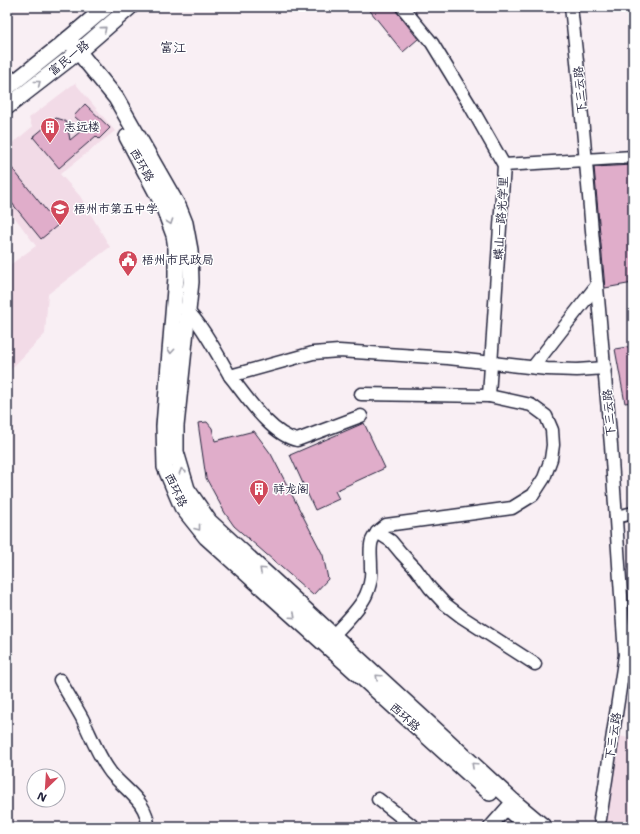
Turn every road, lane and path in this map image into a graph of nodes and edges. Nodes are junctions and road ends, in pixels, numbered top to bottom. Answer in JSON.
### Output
{"nodes":[{"id":1,"x":106,"y":7,"type":"edge"},
{"id":2,"x":130,"y":7,"type":"edge"},
{"id":3,"x":402,"y":7,"type":"edge"},
{"id":4,"x":571,"y":7,"type":"edge"},
{"id":5,"x":64,"y":42,"type":"junction"},
{"id":6,"x":74,"y":55,"type":"junction"},
{"id":7,"x":7,"y":88,"type":"edge"},
{"id":8,"x":7,"y":107,"type":"edge"},
{"id":9,"x":633,"y":158,"type":"edge"},
{"id":10,"x":586,"y":159,"type":"junction"},
{"id":11,"x":504,"y":165,"type":"junction"},
{"id":12,"x":597,"y":285,"type":"junction"},
{"id":13,"x":181,"y":309,"type":"junction"},
{"id":14,"x":491,"y":363,"type":"junction"},
{"id":15,"x":533,"y":367,"type":"junction"},
{"id":16,"x":605,"y":368,"type":"junction"},
{"id":17,"x":230,"y":376,"type":"junction"},
{"id":18,"x":361,"y":394,"type":"dead end"},
{"id":19,"x":488,"y":396,"type":"junction"},
{"id":20,"x":361,"y":416,"type":"dead end"},
{"id":21,"x":633,"y":513,"type":"edge"},
{"id":22,"x":616,"y":517,"type":"junction"},
{"id":23,"x":377,"y":532,"type":"junction"},
{"id":24,"x":333,"y":636,"type":"junction"},
{"id":25,"x":535,"y":664,"type":"dead end"},
{"id":26,"x":60,"y":680,"type":"dead end"},
{"id":27,"x":378,"y":799,"type":"dead end"},
{"id":28,"x":510,"y":805,"type":"junction"},
{"id":29,"x":600,"y":818,"type":"dead end"},
{"id":30,"x":411,"y":826,"type":"edge"},
{"id":31,"x":148,"y":827,"type":"edge"},
{"id":32,"x":490,"y":827,"type":"edge"},
{"id":33,"x":528,"y":827,"type":"edge"},
{"id":34,"x":544,"y":827,"type":"edge"}],
"edges":[{"from":1,"to":5,"type":"main road","name":"富民一路"},
{"from":6,"to":2,"type":"main road","name":"富民一路","one_way":true},
{"from":3,"to":11,"type":"street","name":"蝶山一路光学里"},
{"from":4,"to":10,"type":"street","name":"下三云路"},
{"from":5,"to":6,"type":"main road","name":"西环路"},
{"from":5,"to":7,"type":"main road","name":"富民一路"},
{"from":8,"to":6,"type":"main road","name":"富民一路","one_way":true},
{"from":6,"to":13,"type":"main road","name":"西环路"},
{"from":9,"to":10,"type":"street"},
{"from":10,"to":11,"type":"street"},
{"from":10,"to":12,"type":"street","name":"下三云路"},
{"from":11,"to":14,"type":"street","name":"蝶山一路光学里"},
{"from":12,"to":15,"type":"street"},
{"from":12,"to":16,"type":"street","name":"下三云路"},
{"from":13,"to":17,"type":"street"},
{"from":24,"to":13,"type":"main road","name":"西环路","one_way":true},
{"from":13,"to":28,"type":"main road","name":"西环路","one_way":true},
{"from":14,"to":15,"type":"street"},
{"from":14,"to":17,"type":"street"},
{"from":14,"to":19,"type":"street","name":"蝶山一路光学里"},
{"from":15,"to":16,"type":"street"},
{"from":16,"to":22,"type":"street","name":"下三云路"},
{"from":17,"to":20,"type":"street"},
{"from":18,"to":19,"type":"street"},
{"from":19,"to":23,"type":"street"},
{"from":21,"to":22,"type":"street"},
{"from":22,"to":29,"type":"street","name":"下三云路"},
{"from":23,"to":24,"type":"street"},
{"from":23,"to":25,"type":"street"},
{"from":28,"to":24,"type":"main road","name":"西环路","one_way":true},
{"from":26,"to":31,"type":"street"},
{"from":27,"to":30,"type":"street"},
{"from":28,"to":32,"type":"street"},
{"from":28,"to":33,"type":"main road","name":"西环路"},
{"from":28,"to":34,"type":"main road"}]}
